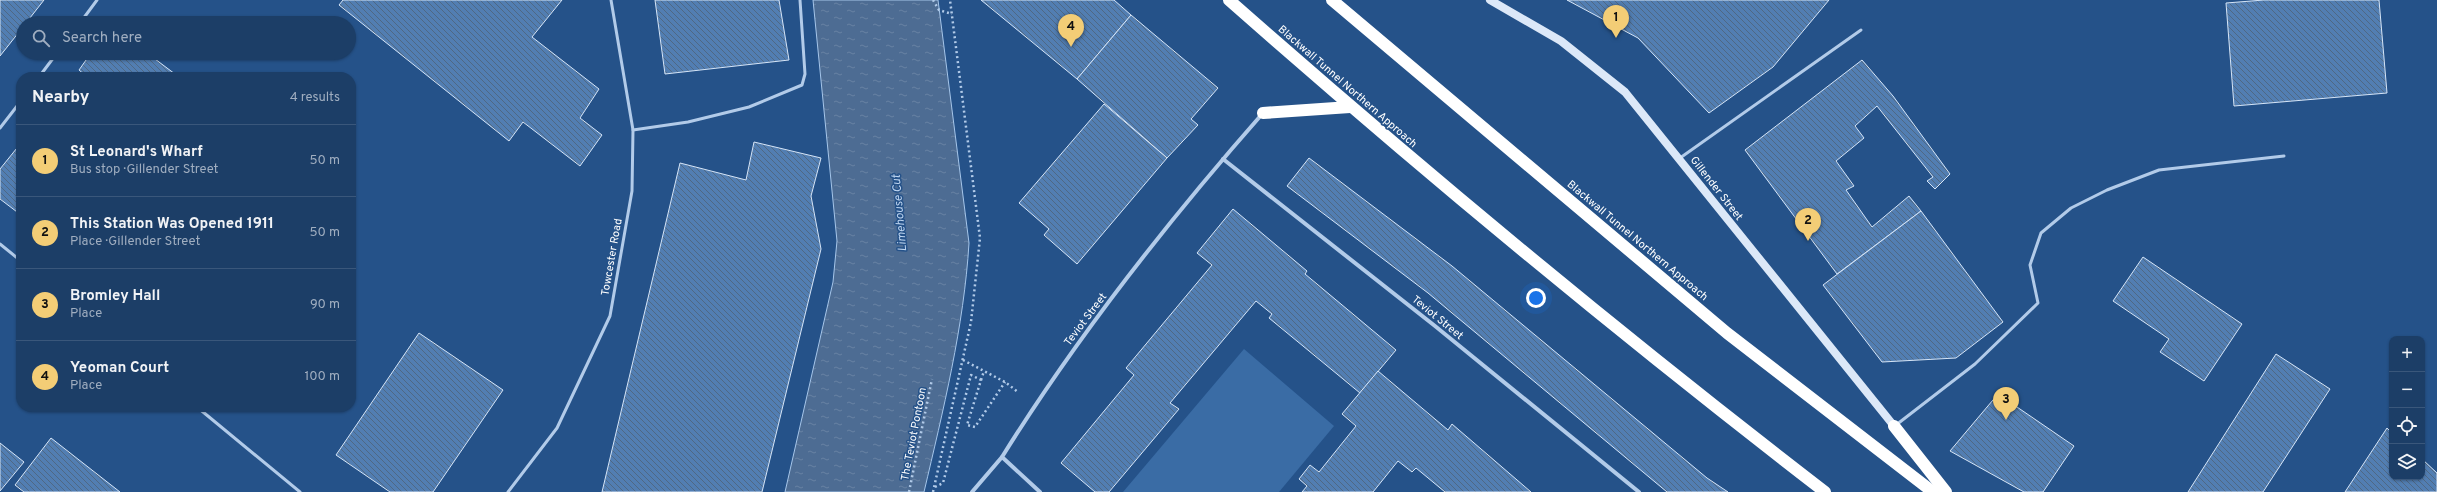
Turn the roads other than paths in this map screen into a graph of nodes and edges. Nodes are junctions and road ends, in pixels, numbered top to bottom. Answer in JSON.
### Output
{"nodes":[{"id":1,"x":97,"y":0,"type":"edge"},
{"id":2,"x":611,"y":0,"type":"edge"},
{"id":3,"x":800,"y":0,"type":"edge"},
{"id":4,"x":1229,"y":0,"type":"edge"},
{"id":5,"x":1332,"y":0,"type":"edge"},
{"id":6,"x":1490,"y":0,"type":"edge"},
{"id":7,"x":85,"y":16,"type":"edge"},
{"id":8,"x":1861,"y":30,"type":"dead end"},
{"id":9,"x":52,"y":60,"type":"edge"},
{"id":10,"x":43,"y":72,"type":"edge"},
{"id":11,"x":1350,"y":106,"type":"junction"},
{"id":12,"x":16,"y":107,"type":"edge"},
{"id":13,"x":1263,"y":113,"type":"joint"},
{"id":14,"x":0,"y":128,"type":"edge"},
{"id":15,"x":633,"y":130,"type":"junction"},
{"id":16,"x":2284,"y":156,"type":"dead end"},
{"id":17,"x":1223,"y":158,"type":"junction"},
{"id":18,"x":1680,"y":158,"type":"junction"},
{"id":19,"x":0,"y":244,"type":"edge"},
{"id":20,"x":16,"y":257,"type":"edge"},
{"id":21,"x":203,"y":412,"type":"edge"},
{"id":22,"x":1894,"y":426,"type":"junction"},
{"id":23,"x":1002,"y":457,"type":"junction"},
{"id":24,"x":300,"y":492,"type":"edge"},
{"id":25,"x":508,"y":492,"type":"edge"},
{"id":26,"x":972,"y":492,"type":"edge"},
{"id":27,"x":1040,"y":492,"type":"edge"},
{"id":28,"x":1639,"y":492,"type":"edge"},
{"id":29,"x":1825,"y":492,"type":"edge"},
{"id":30,"x":1933,"y":492,"type":"edge"},
{"id":31,"x":1946,"y":492,"type":"edge"}],
"edges":[{"from":1,"to":7,"type":"lane"},
{"from":2,"to":15,"type":"lane","name":"Towcester Road"},
{"from":3,"to":15,"type":"lane"},
{"from":4,"to":11,"type":"highway","name":"Blackwall Tunnel Northern Approach"},
{"from":5,"to":30,"type":"highway","name":"Blackwall Tunnel Northern Approach"},
{"from":6,"to":18,"type":"street","name":"Gillender Street"},
{"from":8,"to":18,"type":"lane"},
{"from":9,"to":10,"type":"lane"},
{"from":11,"to":13,"type":"highway"},
{"from":11,"to":29,"type":"highway","name":"Blackwall Tunnel Northern Approach"},
{"from":12,"to":14,"type":"lane"},
{"from":13,"to":17,"type":"street","name":"Teviot Street"},
{"from":15,"to":25,"type":"lane","name":"Towcester Road"},
{"from":16,"to":22,"type":"lane"},
{"from":17,"to":23,"type":"street","name":"Teviot Street"},
{"from":17,"to":28,"type":"street","name":"Teviot Street"},
{"from":18,"to":22,"type":"street","name":"Gillender Street"},
{"from":19,"to":20,"type":"lane"},
{"from":21,"to":24,"type":"lane"},
{"from":22,"to":31,"type":"highway"},
{"from":23,"to":26,"type":"street","name":"Teviot Street"},
{"from":23,"to":27,"type":"street"}]}
